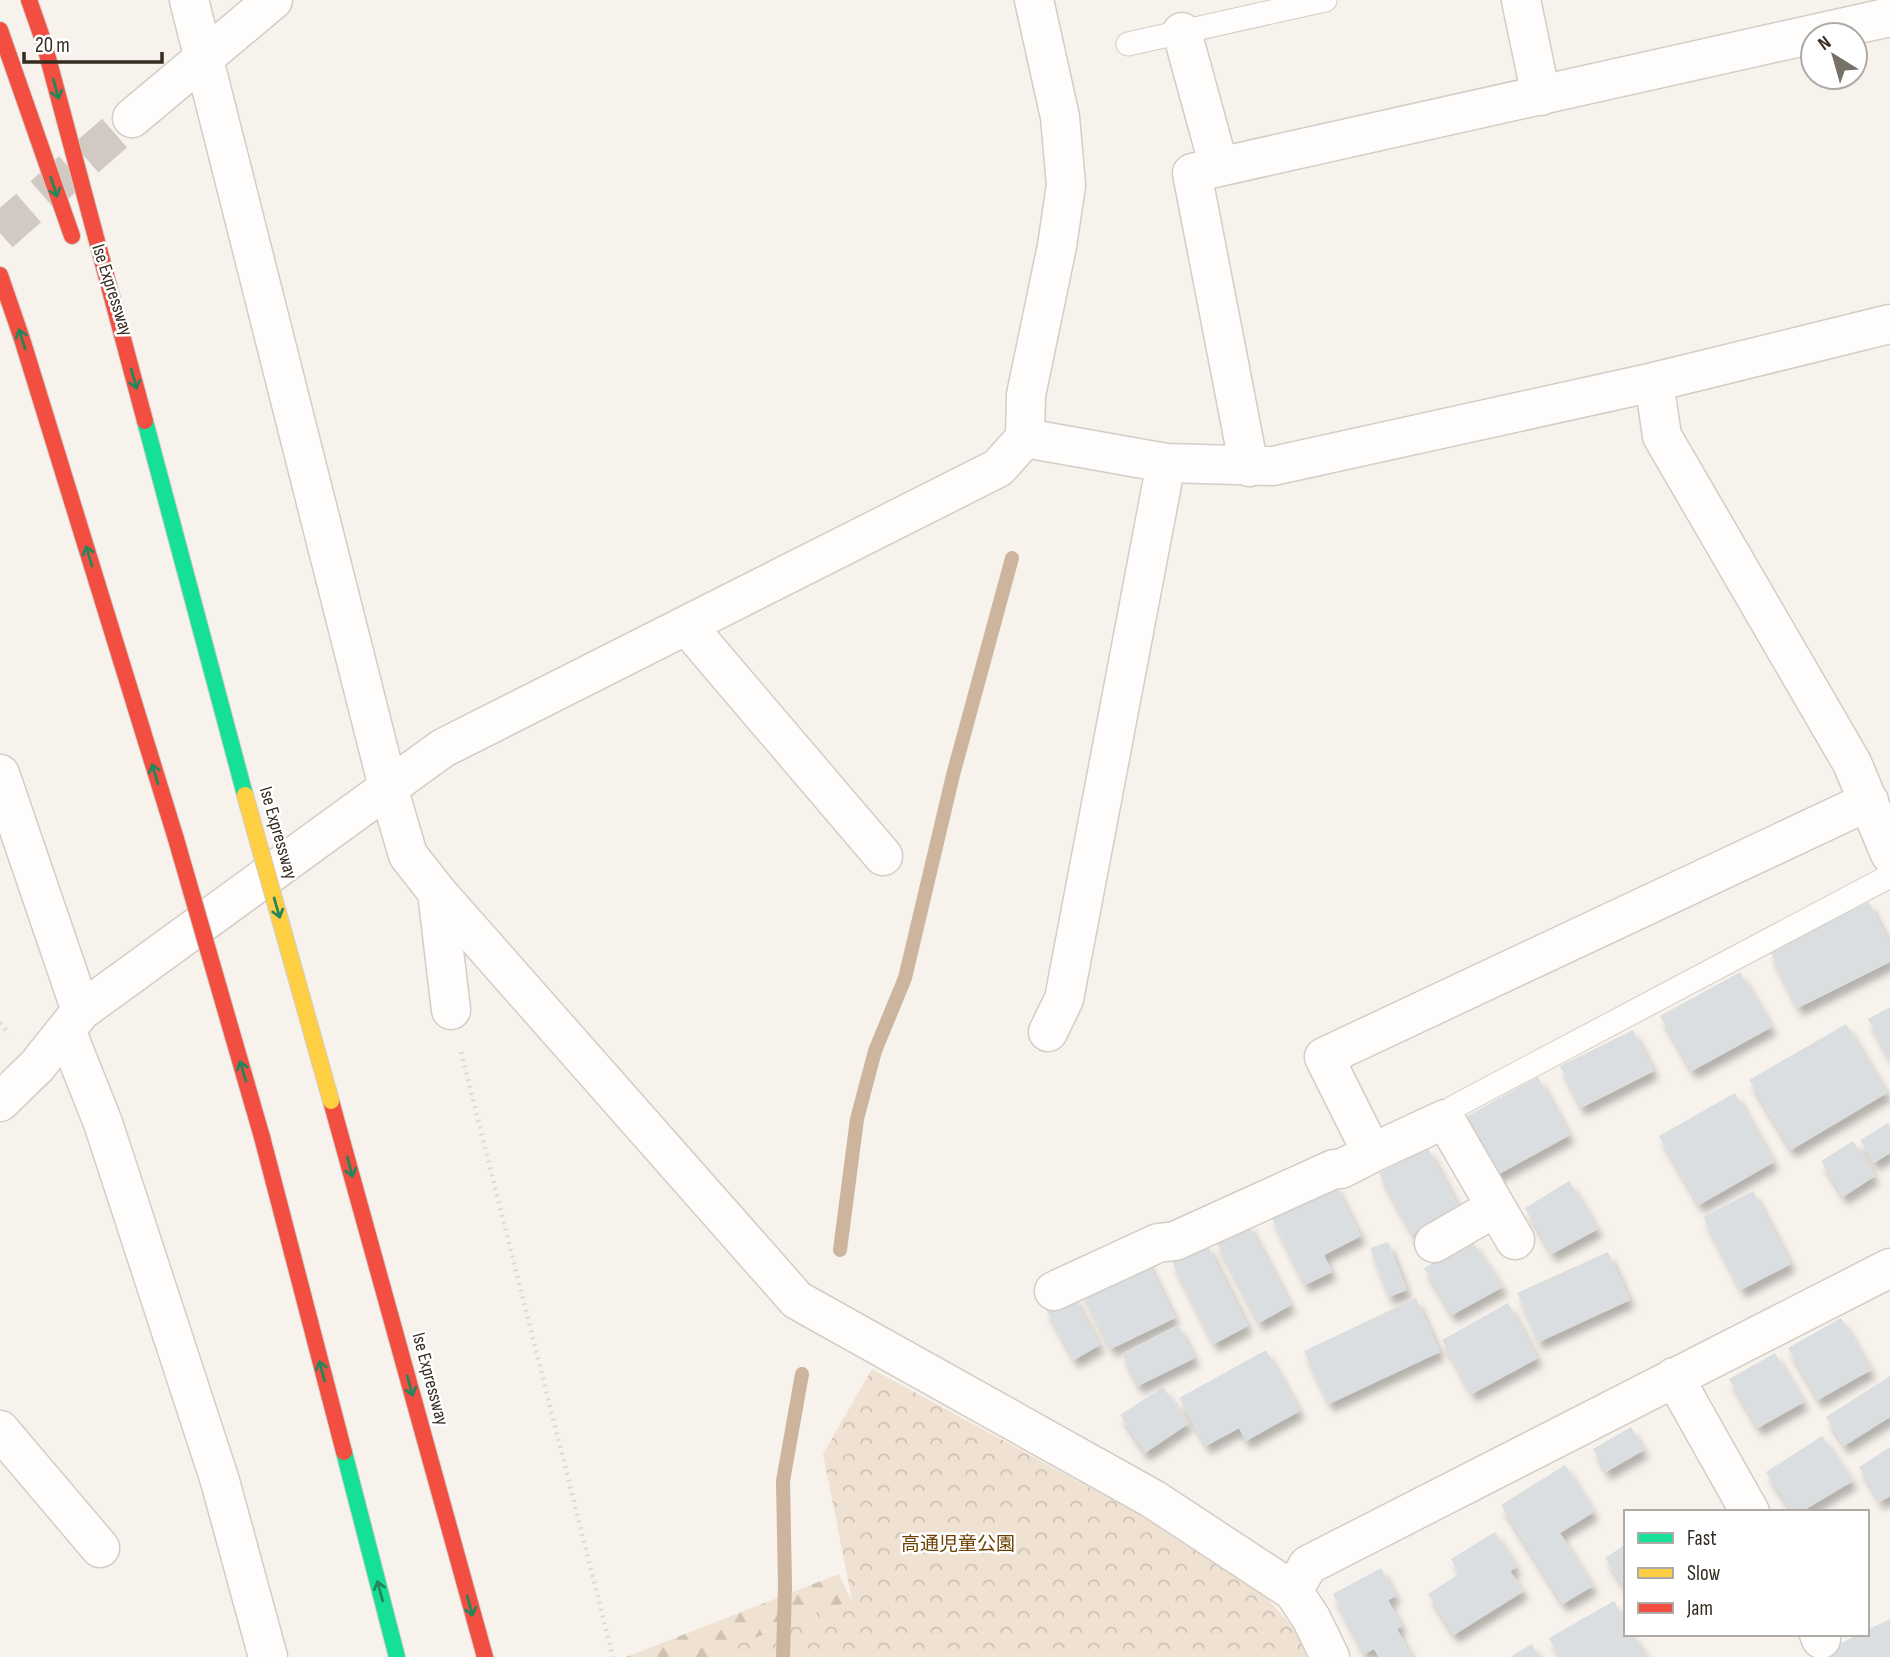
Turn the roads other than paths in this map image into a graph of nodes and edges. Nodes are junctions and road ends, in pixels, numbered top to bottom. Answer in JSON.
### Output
{"nodes":[{"id":1,"x":29,"y":0,"type":"edge"},
{"id":2,"x":190,"y":0,"type":"edge"},
{"id":3,"x":273,"y":0,"type":"edge"},
{"id":4,"x":1034,"y":0,"type":"edge"},
{"id":5,"x":1325,"y":0,"type":"edge"},
{"id":6,"x":1521,"y":0,"type":"edge"},
{"id":7,"x":1890,"y":17,"type":"edge"},
{"id":8,"x":0,"y":30,"type":"edge"},
{"id":9,"x":1182,"y":32,"type":"junction"},
{"id":10,"x":1128,"y":44,"type":"dead end"},
{"id":11,"x":205,"y":58,"type":"junction"},
{"id":12,"x":1541,"y":96,"type":"junction"},
{"id":13,"x":132,"y":118,"type":"tunnel mouth"},
{"id":14,"x":1219,"y":167,"type":"junction"},
{"id":15,"x":76,"y":251,"type":"dead end"},
{"id":16,"x":0,"y":275,"type":"edge"},
{"id":17,"x":1890,"y":324,"type":"edge"},
{"id":18,"x":107,"y":342,"type":"dead end"},
{"id":19,"x":1654,"y":382,"type":"junction"},
{"id":20,"x":1025,"y":438,"type":"junction"},
{"id":21,"x":1166,"y":463,"type":"junction"},
{"id":22,"x":1250,"y":467,"type":"junction"},
{"id":23,"x":687,"y":626,"type":"junction"},
{"id":24,"x":0,"y":774,"type":"edge"},
{"id":25,"x":388,"y":787,"type":"junction"},
{"id":26,"x":245,"y":795,"type":"junction"},
{"id":27,"x":1869,"y":801,"type":"junction"},
{"id":28,"x":1890,"y":854,"type":"edge"},
{"id":29,"x":883,"y":856,"type":"dead end"},
{"id":30,"x":1890,"y":876,"type":"edge"},
{"id":31,"x":437,"y":892,"type":"junction"},
{"id":32,"x":451,"y":1010,"type":"road end"},
{"id":33,"x":73,"y":1021,"type":"junction"},
{"id":34,"x":1048,"y":1032,"type":"dead end"},
{"id":35,"x":0,"y":1102,"type":"edge"},
{"id":36,"x":1445,"y":1119,"type":"junction"},
{"id":37,"x":1372,"y":1153,"type":"junction"},
{"id":38,"x":1496,"y":1207,"type":"junction"},
{"id":39,"x":1516,"y":1240,"type":"dead end"},
{"id":40,"x":1434,"y":1243,"type":"dead end"},
{"id":41,"x":1890,"y":1268,"type":"edge"},
{"id":42,"x":1054,"y":1292,"type":"dead end"},
{"id":43,"x":1674,"y":1377,"type":"junction"},
{"id":44,"x":0,"y":1430,"type":"edge"},
{"id":45,"x":1749,"y":1510,"type":"edge"},
{"id":46,"x":100,"y":1548,"type":"dead end"},
{"id":47,"x":1293,"y":1591,"type":"junction"},
{"id":48,"x":268,"y":1657,"type":"edge"},
{"id":49,"x":397,"y":1657,"type":"edge"},
{"id":50,"x":485,"y":1657,"type":"edge"},
{"id":51,"x":1331,"y":1657,"type":"edge"}],
"edges":[{"from":1,"to":26,"type":"highway","one_way":true},
{"from":2,"to":11,"type":"street"},
{"from":3,"to":11,"type":"street"},
{"from":4,"to":20,"type":"street"},
{"from":5,"to":9,"type":"lane"},
{"from":6,"to":12,"type":"street"},
{"from":7,"to":12,"type":"street"},
{"from":8,"to":15,"type":"highway","name":"Ise Expressway","one_way":true},
{"from":9,"to":10,"type":"lane"},
{"from":9,"to":14,"type":"street"},
{"from":11,"to":13,"type":"street"},
{"from":11,"to":25,"type":"street"},
{"from":12,"to":14,"type":"street"},
{"from":14,"to":22,"type":"street"},
{"from":49,"to":16,"type":"highway","one_way":true,"bridge":true},
{"from":17,"to":19,"type":"street"},
{"from":18,"to":26,"type":"highway","name":"Ise Expressway"},
{"from":19,"to":22,"type":"street"},
{"from":19,"to":27,"type":"street"},
{"from":20,"to":21,"type":"street"},
{"from":20,"to":23,"type":"street"},
{"from":21,"to":22,"type":"street"},
{"from":21,"to":34,"type":"street"},
{"from":23,"to":25,"type":"street"},
{"from":23,"to":29,"type":"street"},
{"from":24,"to":33,"type":"street"},
{"from":25,"to":31,"type":"street"},
{"from":25,"to":33,"type":"street"},
{"from":26,"to":50,"type":"highway","name":"Ise Expressway","one_way":true,"bridge":true},
{"from":27,"to":28,"type":"street"},
{"from":27,"to":37,"type":"street"},
{"from":30,"to":36,"type":"lane"},
{"from":31,"to":32,"type":"street"},
{"from":31,"to":47,"type":"street"},
{"from":33,"to":35,"type":"street"},
{"from":33,"to":48,"type":"street"},
{"from":36,"to":37,"type":"street"},
{"from":36,"to":38,"type":"street"},
{"from":37,"to":42,"type":"street"},
{"from":38,"to":39,"type":"street"},
{"from":38,"to":40,"type":"street"},
{"from":41,"to":43,"type":"street"},
{"from":43,"to":45,"type":"street"},
{"from":43,"to":47,"type":"street"},
{"from":44,"to":46,"type":"street"},
{"from":47,"to":51,"type":"street"}]}
